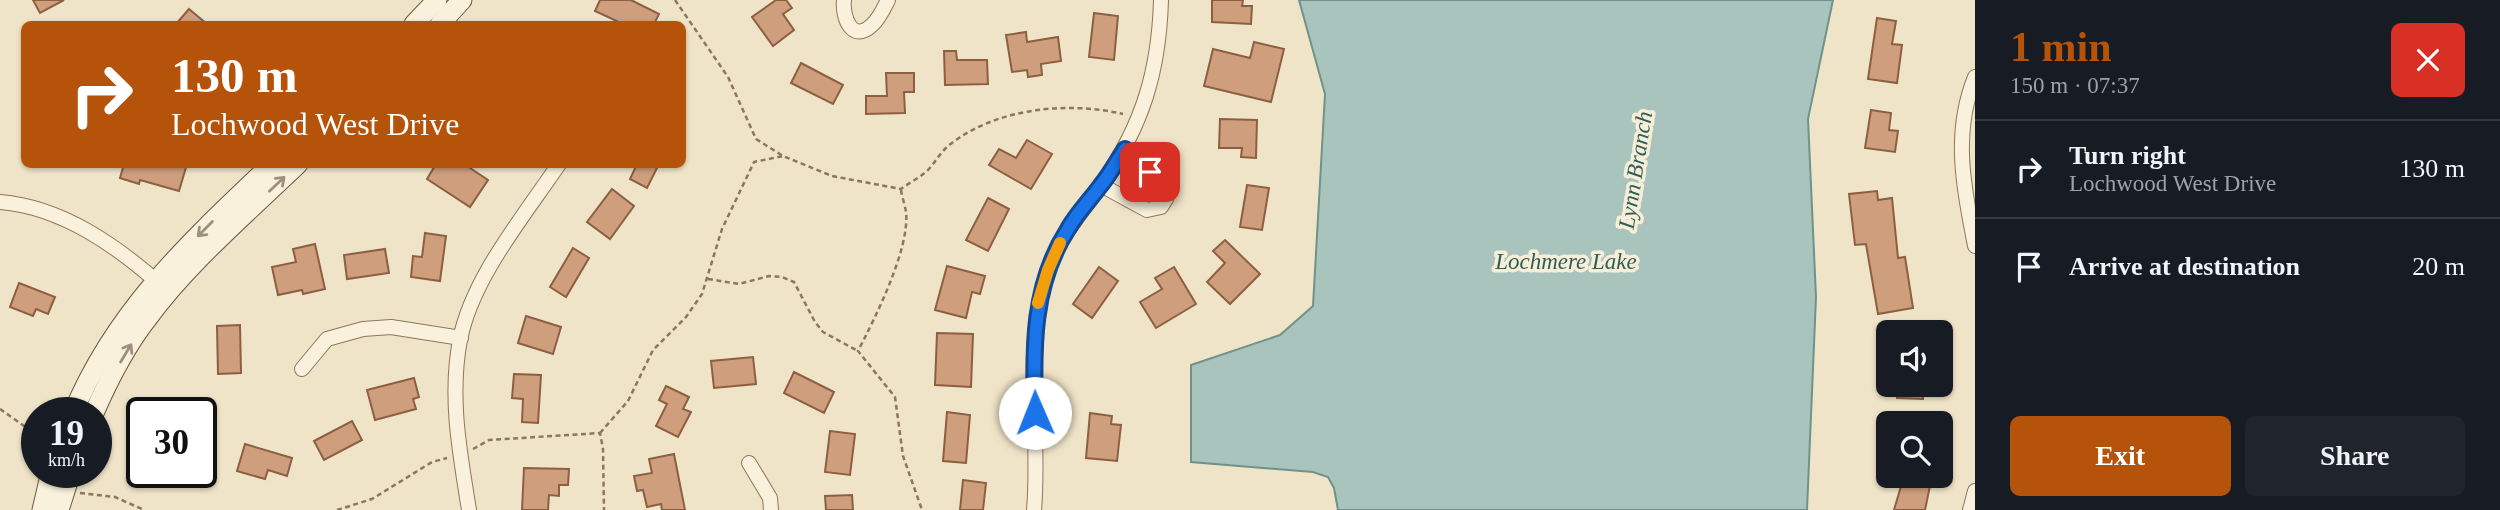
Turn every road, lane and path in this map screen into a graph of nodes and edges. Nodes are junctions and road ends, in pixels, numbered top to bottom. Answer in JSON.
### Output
{"nodes":[{"id":1,"x":437,"y":0,"type":"edge"},
{"id":2,"x":462,"y":0,"type":"edge"},
{"id":3,"x":675,"y":0,"type":"edge"},
{"id":4,"x":844,"y":0,"type":"edge"},
{"id":5,"x":888,"y":0,"type":"edge"},
{"id":6,"x":1161,"y":0,"type":"edge"},
{"id":7,"x":417,"y":21,"type":"edge"},
{"id":8,"x":443,"y":21,"type":"edge"},
{"id":9,"x":1975,"y":77,"type":"edge"},
{"id":10,"x":1140,"y":117,"type":"junction"},
{"id":11,"x":1125,"y":149,"type":"junction"},
{"id":12,"x":783,"y":156,"type":"junction"},
{"id":13,"x":268,"y":168,"type":"edge"},
{"id":14,"x":295,"y":168,"type":"edge"},
{"id":15,"x":556,"y":168,"type":"edge"},
{"id":16,"x":1101,"y":185,"type":"junction"},
{"id":17,"x":901,"y":189,"type":"junction"},
{"id":18,"x":0,"y":202,"type":"edge"},
{"id":19,"x":1975,"y":246,"type":"edge"},
{"id":20,"x":707,"y":279,"type":"junction"},
{"id":21,"x":162,"y":286,"type":"junction"},
{"id":22,"x":461,"y":338,"type":"junction"},
{"id":23,"x":858,"y":351,"type":"junction"},
{"id":24,"x":302,"y":369,"type":"dead end"},
{"id":25,"x":79,"y":397,"type":"edge"},
{"id":26,"x":101,"y":397,"type":"edge"},
{"id":27,"x":0,"y":409,"type":"edge"},
{"id":28,"x":21,"y":424,"type":"edge"},
{"id":29,"x":600,"y":433,"type":"junction"},
{"id":30,"x":459,"y":455,"type":"junction"},
{"id":31,"x":749,"y":463,"type":"dead end"},
{"id":32,"x":47,"y":488,"type":"edge"},
{"id":33,"x":66,"y":488,"type":"edge"},
{"id":34,"x":1975,"y":492,"type":"edge"},
{"id":35,"x":80,"y":493,"type":"dead end"},
{"id":36,"x":42,"y":510,"type":"edge"},
{"id":37,"x":59,"y":510,"type":"edge"},
{"id":38,"x":144,"y":510,"type":"edge"},
{"id":39,"x":337,"y":510,"type":"edge"},
{"id":40,"x":469,"y":510,"type":"edge"},
{"id":41,"x":604,"y":510,"type":"edge"},
{"id":42,"x":771,"y":510,"type":"edge"},
{"id":43,"x":922,"y":510,"type":"edge"},
{"id":44,"x":1034,"y":510,"type":"edge"},
{"id":45,"x":1970,"y":510,"type":"edge"}],
"edges":[{"from":1,"to":7,"type":"street"},
{"from":2,"to":8,"type":"street"},
{"from":3,"to":12,"type":"path"},
{"from":4,"to":5,"type":"street"},
{"from":6,"to":10,"type":"street"},
{"from":9,"to":19,"type":"street"},
{"from":10,"to":11,"type":"street"},
{"from":10,"to":17,"type":"path"},
{"from":11,"to":16,"type":"street"},
{"from":11,"to":16,"type":"street"},
{"from":12,"to":17,"type":"path"},
{"from":12,"to":20,"type":"path"},
{"from":13,"to":21,"type":"street","one_way":true},
{"from":21,"to":14,"type":"street","one_way":true},
{"from":15,"to":22,"type":"street"},
{"from":16,"to":44,"type":"street"},
{"from":17,"to":23,"type":"path"},
{"from":18,"to":21,"type":"street"},
{"from":20,"to":23,"type":"path"},
{"from":20,"to":29,"type":"path"},
{"from":21,"to":25,"type":"street"},
{"from":26,"to":21,"type":"street","one_way":true},
{"from":22,"to":24,"type":"street"},
{"from":22,"to":30,"type":"street"},
{"from":23,"to":43,"type":"path"},
{"from":27,"to":28,"type":"path"},
{"from":29,"to":30,"type":"path"},
{"from":29,"to":41,"type":"path"},
{"from":30,"to":39,"type":"path"},
{"from":30,"to":40,"type":"street"},
{"from":31,"to":42,"type":"street"},
{"from":32,"to":36,"type":"street"},
{"from":33,"to":37,"type":"street"},
{"from":34,"to":45,"type":"street"},
{"from":35,"to":38,"type":"path"}]}
